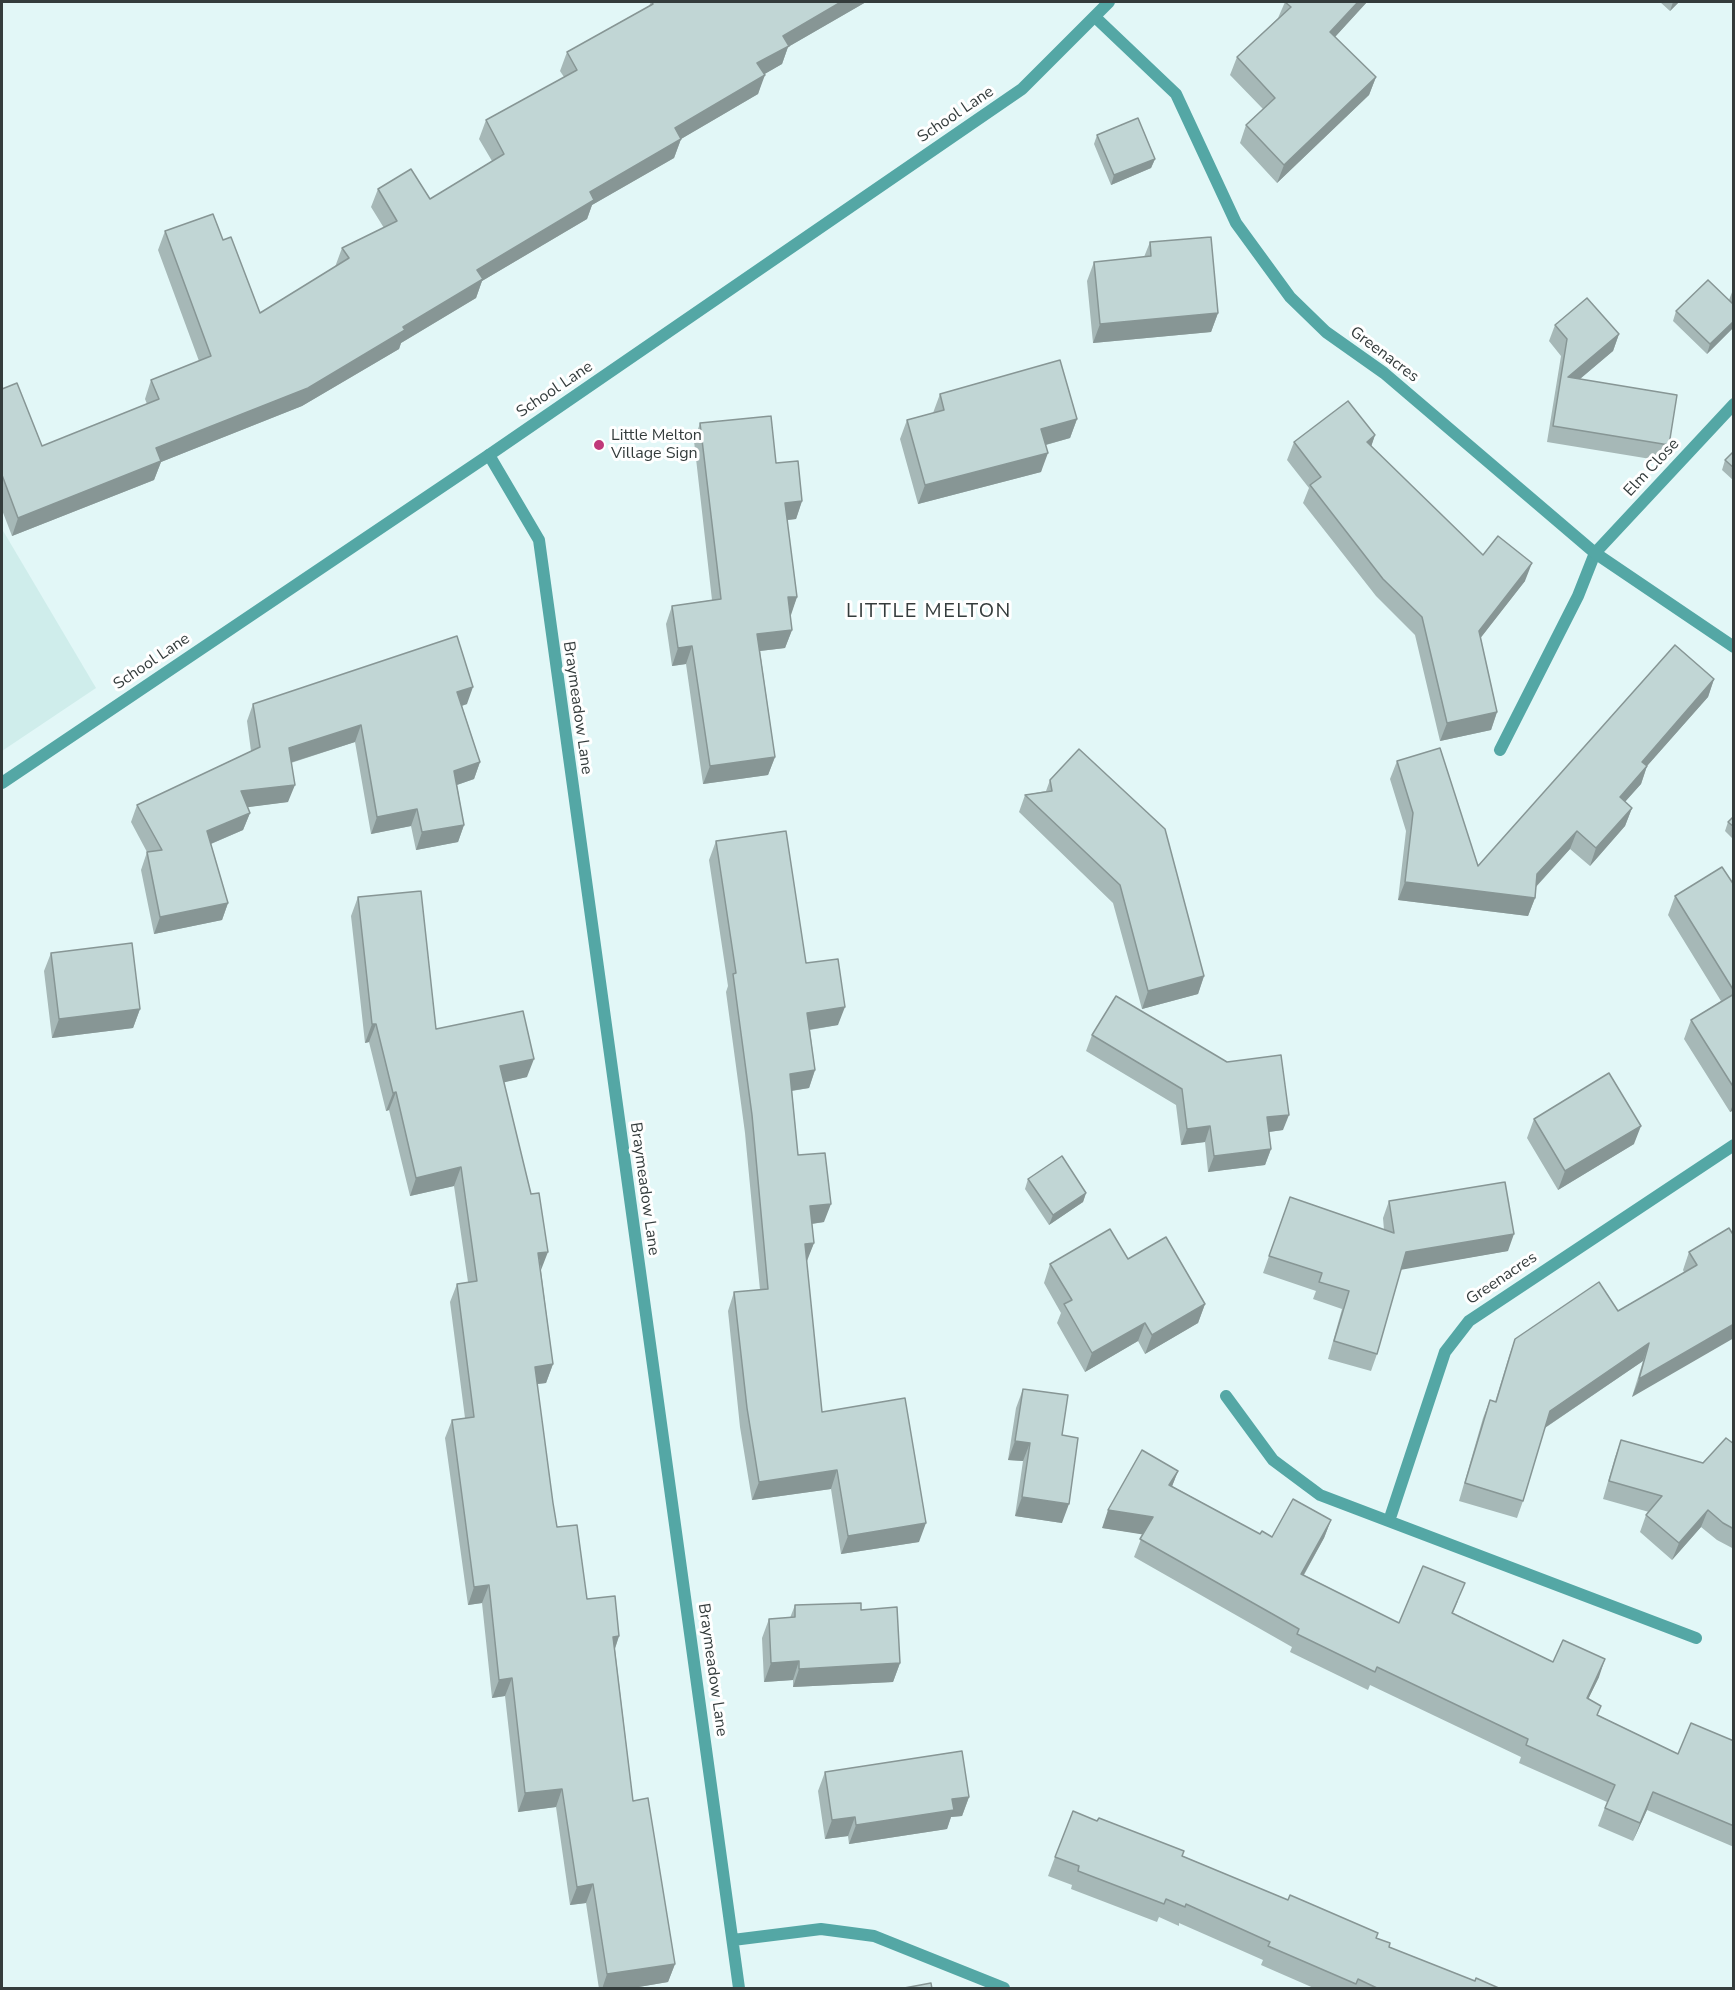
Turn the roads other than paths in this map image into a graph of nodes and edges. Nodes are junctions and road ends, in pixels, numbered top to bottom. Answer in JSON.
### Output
{"nodes":[{"id":1,"x":1109,"y":2,"type":"edge"},
{"id":2,"x":1095,"y":17,"type":"junction"},
{"id":3,"x":1734,"y":404,"type":"edge"},
{"id":4,"x":489,"y":455,"type":"junction"},
{"id":5,"x":1595,"y":553,"type":"junction"},
{"id":6,"x":1734,"y":647,"type":"edge"},
{"id":7,"x":1500,"y":750,"type":"dead end"},
{"id":8,"x":2,"y":783,"type":"edge"},
{"id":9,"x":1734,"y":1146,"type":"edge"},
{"id":10,"x":1226,"y":1396,"type":"dead end"},
{"id":11,"x":1389,"y":1521,"type":"junction"},
{"id":12,"x":1696,"y":1638,"type":"dead end"},
{"id":13,"x":733,"y":1940,"type":"junction"},
{"id":14,"x":739,"y":1989,"type":"edge"},
{"id":15,"x":1004,"y":1989,"type":"edge"}],
"edges":[{"from":1,"to":2,"type":"street","name":"School Lane"},
{"from":2,"to":4,"type":"street","name":"School Lane"},
{"from":2,"to":5,"type":"street","name":"Greenacres"},
{"from":3,"to":5,"type":"street","name":"Elm Close"},
{"from":4,"to":8,"type":"street","name":"School Lane"},
{"from":4,"to":13,"type":"street","name":"Braymeadow Lane"},
{"from":5,"to":6,"type":"street","name":"Greenacres"},
{"from":5,"to":7,"type":"street"},
{"from":9,"to":11,"type":"street","name":"Greenacres"},
{"from":10,"to":11,"type":"street"},
{"from":11,"to":12,"type":"street"},
{"from":13,"to":14,"type":"street","name":"Braymeadow Lane"},
{"from":13,"to":15,"type":"street"}]}
